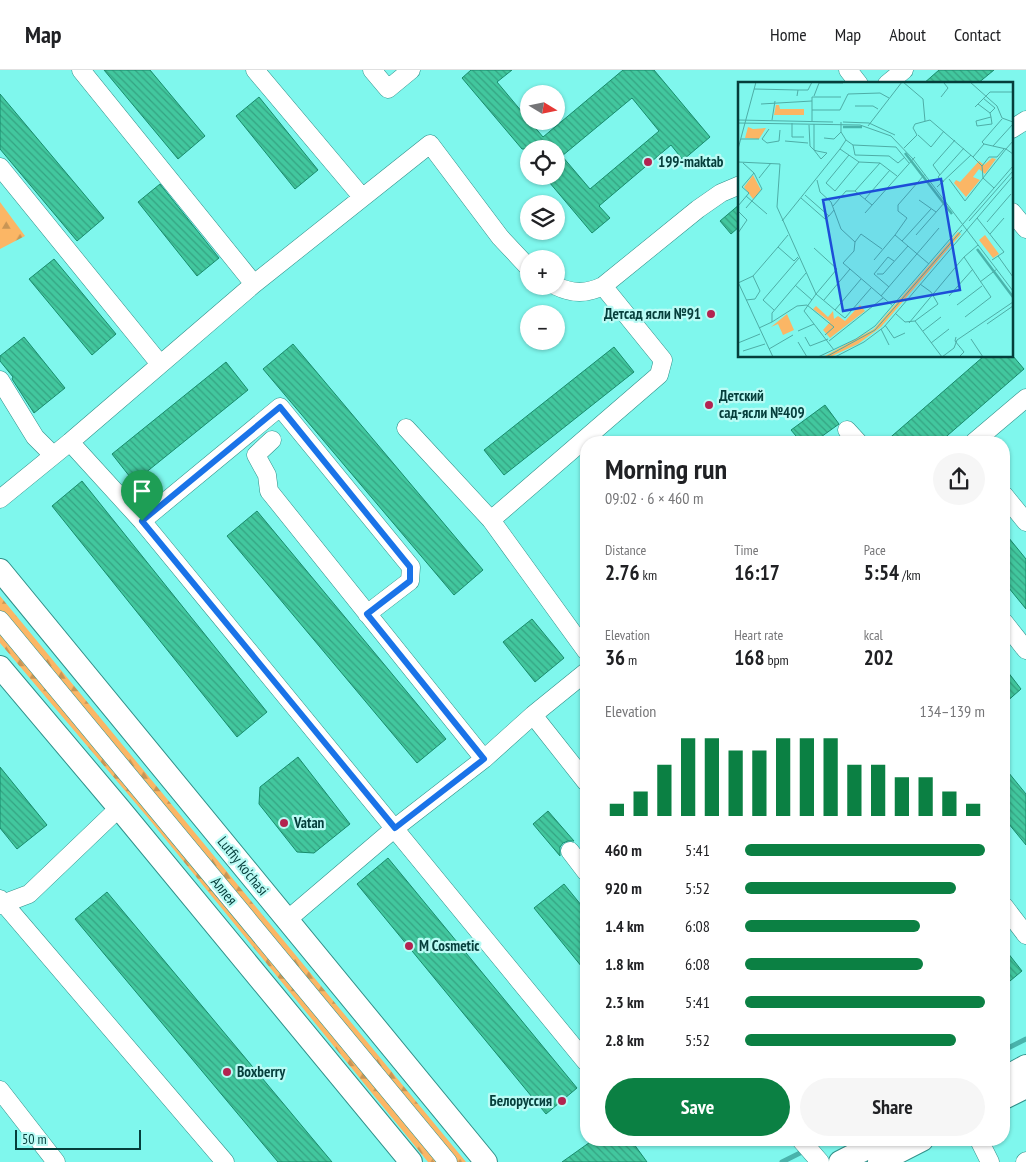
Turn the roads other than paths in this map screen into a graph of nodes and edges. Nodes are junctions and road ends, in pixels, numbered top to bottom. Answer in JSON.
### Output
{"nodes":[{"id":1,"x":81,"y":70,"type":"edge"},
{"id":2,"x":255,"y":70,"type":"edge"},
{"id":3,"x":372,"y":70,"type":"edge"},
{"id":4,"x":411,"y":70,"type":"edge"},
{"id":5,"x":848,"y":70,"type":"edge"},
{"id":6,"x":904,"y":70,"type":"edge"},
{"id":7,"x":857,"y":82,"type":"edge"},
{"id":8,"x":889,"y":82,"type":"edge"},
{"id":9,"x":1026,"y":120,"type":"edge"},
{"id":10,"x":1014,"y":128,"type":"edge"},
{"id":11,"x":0,"y":167,"type":"edge"},
{"id":12,"x":738,"y":185,"type":"edge"},
{"id":13,"x":362,"y":197,"type":"junction"},
{"id":14,"x":1014,"y":215,"type":"edge"},
{"id":15,"x":1026,"y":230,"type":"edge"},
{"id":16,"x":520,"y":258,"type":"edge"},
{"id":17,"x":254,"y":284,"type":"junction"},
{"id":18,"x":603,"y":286,"type":"junction"},
{"id":19,"x":565,"y":290,"type":"edge"},
{"id":20,"x":160,"y":364,"type":"junction"},
{"id":21,"x":0,"y":380,"type":"edge"},
{"id":22,"x":1026,"y":398,"type":"edge"},
{"id":23,"x":406,"y":428,"type":"dead end"},
{"id":24,"x":588,"y":436,"type":"edge"},
{"id":25,"x":981,"y":436,"type":"edge"},
{"id":26,"x":272,"y":440,"type":"dead end"},
{"id":27,"x":70,"y":442,"type":"junction"},
{"id":28,"x":580,"y":443,"type":"edge"},
{"id":29,"x":53,"y":455,"type":"junction"},
{"id":30,"x":0,"y":499,"type":"edge"},
{"id":31,"x":1010,"y":502,"type":"edge"},
{"id":32,"x":491,"y":520,"type":"junction"},
{"id":33,"x":142,"y":521,"type":"junction"},
{"id":34,"x":1026,"y":522,"type":"edge"},
{"id":35,"x":0,"y":570,"type":"edge"},
{"id":36,"x":367,"y":614,"type":"junction"},
{"id":37,"x":0,"y":620,"type":"edge"},
{"id":38,"x":1010,"y":630,"type":"edge"},
{"id":39,"x":580,"y":644,"type":"edge"},
{"id":40,"x":1026,"y":650,"type":"edge"},
{"id":41,"x":0,"y":667,"type":"edge"},
{"id":42,"x":580,"y":677,"type":"edge"},
{"id":43,"x":533,"y":715,"type":"junction"},
{"id":44,"x":484,"y":759,"type":"junction"},
{"id":45,"x":580,"y":774,"type":"edge"},
{"id":46,"x":119,"y":808,"type":"junction"},
{"id":47,"x":395,"y":828,"type":"junction"},
{"id":48,"x":570,"y":851,"type":"dead end"},
{"id":49,"x":580,"y":864,"type":"edge"},
{"id":50,"x":1,"y":903,"type":"edge"},
{"id":51,"x":1010,"y":914,"type":"edge"},
{"id":52,"x":287,"y":920,"type":"junction"},
{"id":53,"x":1026,"y":935,"type":"edge"},
{"id":54,"x":580,"y":1055,"type":"edge"},
{"id":55,"x":1026,"y":1066,"type":"edge"},
{"id":56,"x":1010,"y":1075,"type":"edge"},
{"id":57,"x":1026,"y":1087,"type":"edge"},
{"id":58,"x":0,"y":1090,"type":"edge"},
{"id":59,"x":1010,"y":1095,"type":"edge"},
{"id":60,"x":806,"y":1146,"type":"edge"},
{"id":61,"x":871,"y":1146,"type":"edge"},
{"id":62,"x":910,"y":1146,"type":"edge"},
{"id":63,"x":982,"y":1146,"type":"edge"},
{"id":64,"x":56,"y":1162,"type":"edge"},
{"id":65,"x":224,"y":1162,"type":"edge"},
{"id":66,"x":411,"y":1162,"type":"edge"},
{"id":67,"x":448,"y":1162,"type":"edge"},
{"id":68,"x":486,"y":1162,"type":"edge"},
{"id":69,"x":820,"y":1162,"type":"edge"},
{"id":70,"x":840,"y":1162,"type":"edge"},
{"id":71,"x":879,"y":1162,"type":"edge"},
{"id":72,"x":990,"y":1162,"type":"edge"}],
"edges":[{"from":1,"to":17,"type":"street"},
{"from":2,"to":13,"type":"street"},
{"from":3,"to":4,"type":"street"},
{"from":5,"to":7,"type":"street"},
{"from":6,"to":8,"type":"street"},
{"from":9,"to":10,"type":"street"},
{"from":11,"to":20,"type":"street"},
{"from":12,"to":18,"type":"street"},
{"from":13,"to":16,"type":"street"},
{"from":13,"to":17,"type":"street"},
{"from":14,"to":15,"type":"street"},
{"from":17,"to":20,"type":"street"},
{"from":18,"to":19,"type":"street"},
{"from":18,"to":24,"type":"street"},
{"from":20,"to":27,"type":"street"},
{"from":21,"to":29,"type":"street"},
{"from":22,"to":25,"type":"street"},
{"from":23,"to":32,"type":"street"},
{"from":26,"to":36,"type":"street"},
{"from":27,"to":29,"type":"street"},
{"from":27,"to":33,"type":"street"},
{"from":28,"to":32,"type":"street"},
{"from":29,"to":30,"type":"street"},
{"from":31,"to":34,"type":"street"},
{"from":32,"to":39,"type":"street"},
{"from":33,"to":36,"type":"street"},
{"from":33,"to":47,"type":"street"},
{"from":35,"to":52,"type":"main road","name":"Lutfiy ko'chasi"},
{"from":36,"to":44,"type":"street"},
{"from":37,"to":67,"type":"street","name":"Аллея"},
{"from":38,"to":40,"type":"street"},
{"from":41,"to":46,"type":"main road"},
{"from":42,"to":43,"type":"street"},
{"from":43,"to":44,"type":"street"},
{"from":43,"to":45,"type":"street"},
{"from":44,"to":47,"type":"street"},
{"from":46,"to":50,"type":"street"},
{"from":46,"to":66,"type":"main road"},
{"from":47,"to":52,"type":"street"},
{"from":47,"to":54,"type":"street"},
{"from":48,"to":49,"type":"street"},
{"from":50,"to":65,"type":"street"},
{"from":51,"to":53,"type":"street"},
{"from":52,"to":68,"type":"main road","name":"Lutfiy ko'chasi"},
{"from":55,"to":56,"type":"main road"},
{"from":57,"to":59,"type":"main road"},
{"from":58,"to":64,"type":"street"},
{"from":60,"to":69,"type":"street"},
{"from":61,"to":70,"type":"main road"},
{"from":62,"to":71,"type":"main road"},
{"from":63,"to":72,"type":"street"}]}
